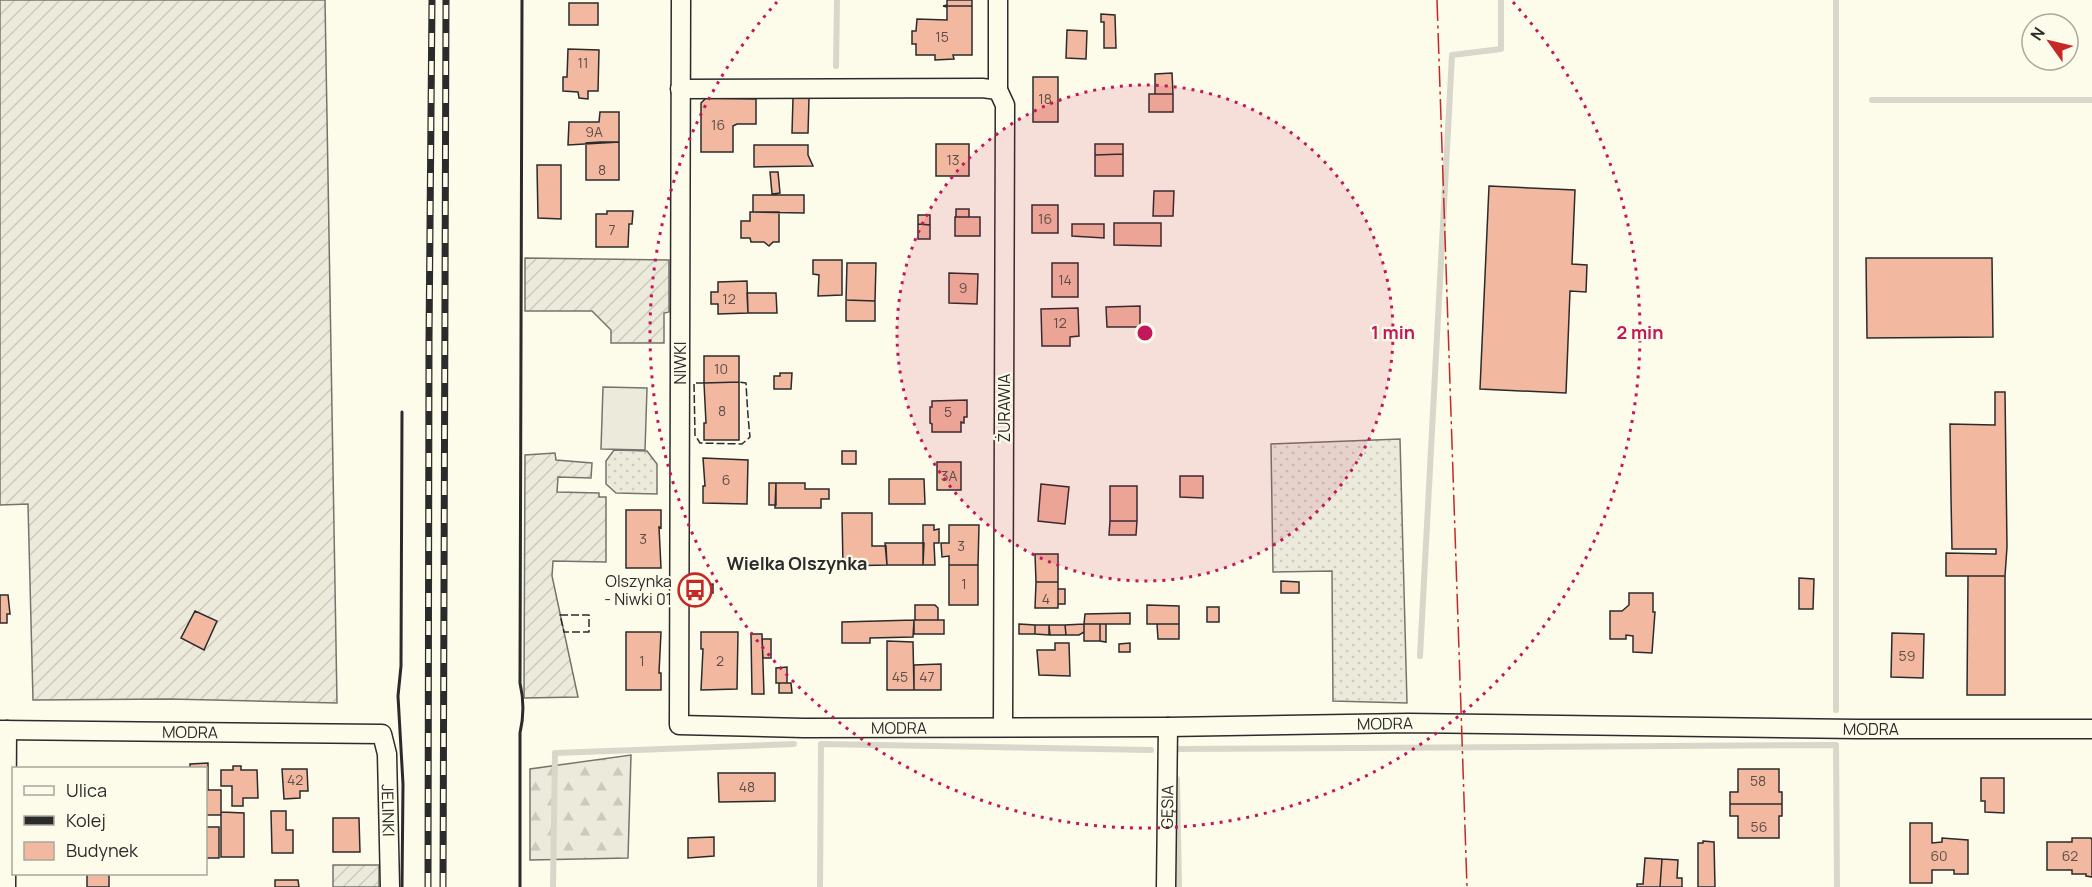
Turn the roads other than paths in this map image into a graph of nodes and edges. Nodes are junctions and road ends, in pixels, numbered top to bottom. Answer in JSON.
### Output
{"nodes":[{"id":1,"x":681,"y":0,"type":"edge"},
{"id":2,"x":998,"y":0,"type":"edge"},
{"id":3,"x":680,"y":89,"type":"junction"},
{"id":4,"x":998,"y":90,"type":"junction"},
{"id":5,"x":679,"y":725,"type":"joint"},
{"id":6,"x":1003,"y":727,"type":"junction"},
{"id":7,"x":1168,"y":727,"type":"junction"},
{"id":8,"x":2092,"y":729,"type":"edge"},
{"id":9,"x":4,"y":730,"type":"edge"},
{"id":10,"x":382,"y":734,"type":"joint"},
{"id":11,"x":6,"y":887,"type":"edge"},
{"id":12,"x":390,"y":887,"type":"edge"},
{"id":13,"x":1166,"y":887,"type":"edge"}],
"edges":[{"from":1,"to":3,"type":"street","name":"NIWKI"},
{"from":2,"to":4,"type":"street","name":"ŻURAWIA"},
{"from":3,"to":4,"type":"street"},
{"from":3,"to":5,"type":"street","name":"NIWKI"},
{"from":4,"to":6,"type":"street","name":"ŻURAWIA"},
{"from":5,"to":6,"type":"street","name":"MODRA"},
{"from":6,"to":7,"type":"street","name":"MODRA"},
{"from":7,"to":8,"type":"street","name":"MODRA"},
{"from":7,"to":13,"type":"street","name":"GĘSIA"},
{"from":9,"to":10,"type":"street","name":"MODRA"},
{"from":9,"to":11,"type":"street"},
{"from":10,"to":12,"type":"street","name":"JELINKI"}]}
